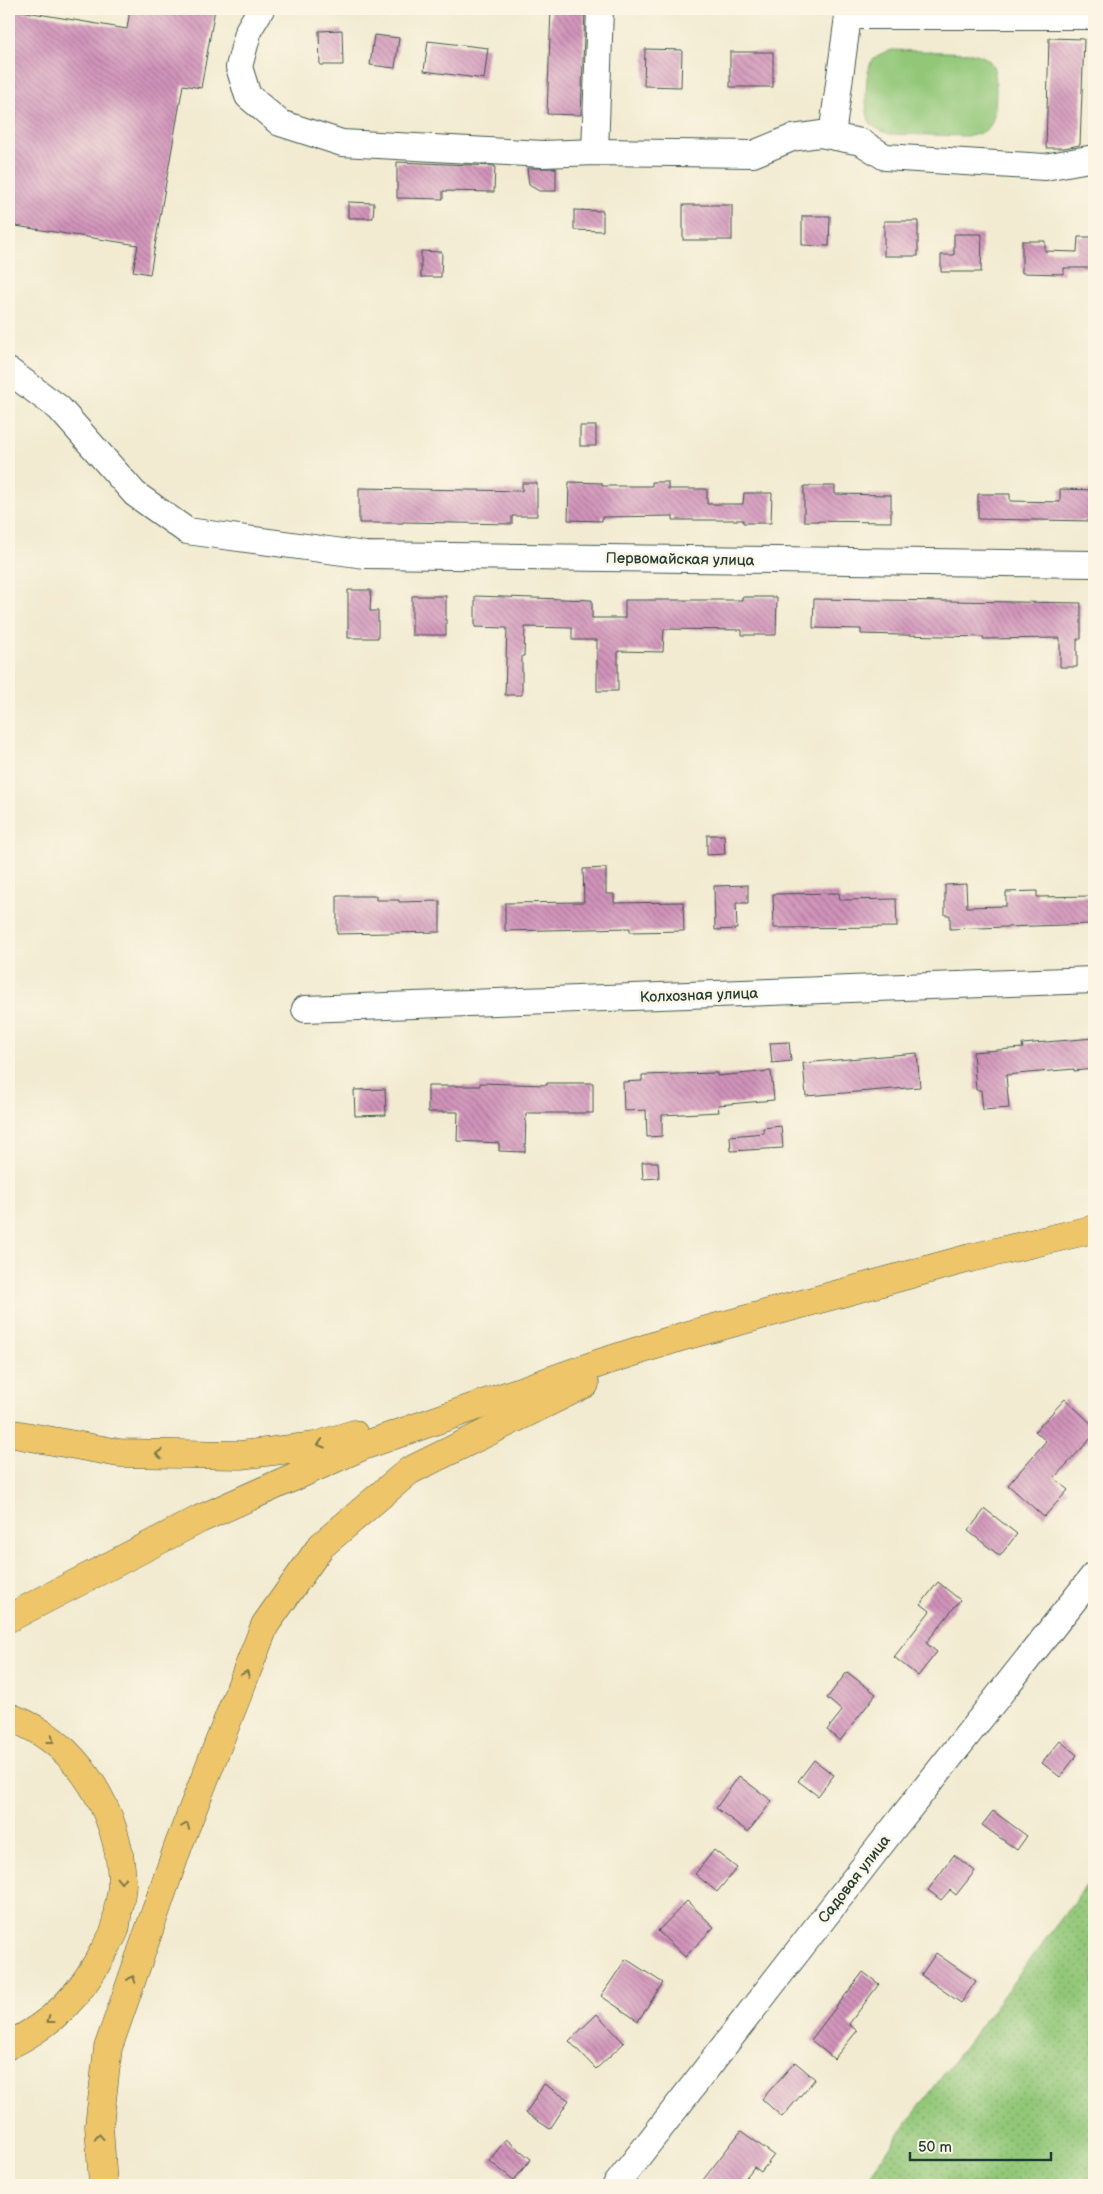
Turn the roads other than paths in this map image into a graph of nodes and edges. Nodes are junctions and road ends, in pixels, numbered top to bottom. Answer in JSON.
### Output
{"nodes":[{"id":1,"x":261,"y":9,"type":"edge"},
{"id":2,"x":600,"y":9,"type":"edge"},
{"id":3,"x":848,"y":12,"type":"edge"},
{"id":4,"x":1094,"y":16,"type":"edge"},
{"id":5,"x":832,"y":136,"type":"junction"},
{"id":6,"x":595,"y":152,"type":"junction"},
{"id":7,"x":1094,"y":158,"type":"edge"},
{"id":8,"x":9,"y":370,"type":"edge"},
{"id":9,"x":1094,"y":564,"type":"edge"},
{"id":10,"x":1094,"y":980,"type":"edge"},
{"id":11,"x":305,"y":1009,"type":"dead end"},
{"id":12,"x":1094,"y":1229,"type":"edge"},
{"id":13,"x":680,"y":1337,"type":"junction"},
{"id":14,"x":603,"y":1362,"type":"junction"},
{"id":15,"x":9,"y":1433,"type":"edge"},
{"id":16,"x":1094,"y":1575,"type":"edge"},
{"id":17,"x":9,"y":1618,"type":"edge"},
{"id":18,"x":9,"y":1717,"type":"edge"},
{"id":19,"x":9,"y":2045,"type":"edge"},
{"id":20,"x":102,"y":2185,"type":"edge"},
{"id":21,"x":616,"y":2185,"type":"edge"}],
"edges":[{"from":1,"to":6,"type":"street"},
{"from":2,"to":6,"type":"street"},
{"from":3,"to":4,"type":"street"},
{"from":3,"to":5,"type":"street"},
{"from":5,"to":6,"type":"street"},
{"from":5,"to":7,"type":"street"},
{"from":8,"to":9,"type":"street","name":"Первомайская улица"},
{"from":10,"to":11,"type":"street","name":"Колхозная улица"},
{"from":12,"to":13,"type":"main road"},
{"from":13,"to":14,"type":"main road"},
{"from":20,"to":13,"type":"main road","one_way":true},
{"from":14,"to":15,"type":"main road","one_way":true},
{"from":14,"to":17,"type":"main road"},
{"from":16,"to":21,"type":"street","name":"Садовая улица"},
{"from":18,"to":19,"type":"main road","one_way":true}]}
